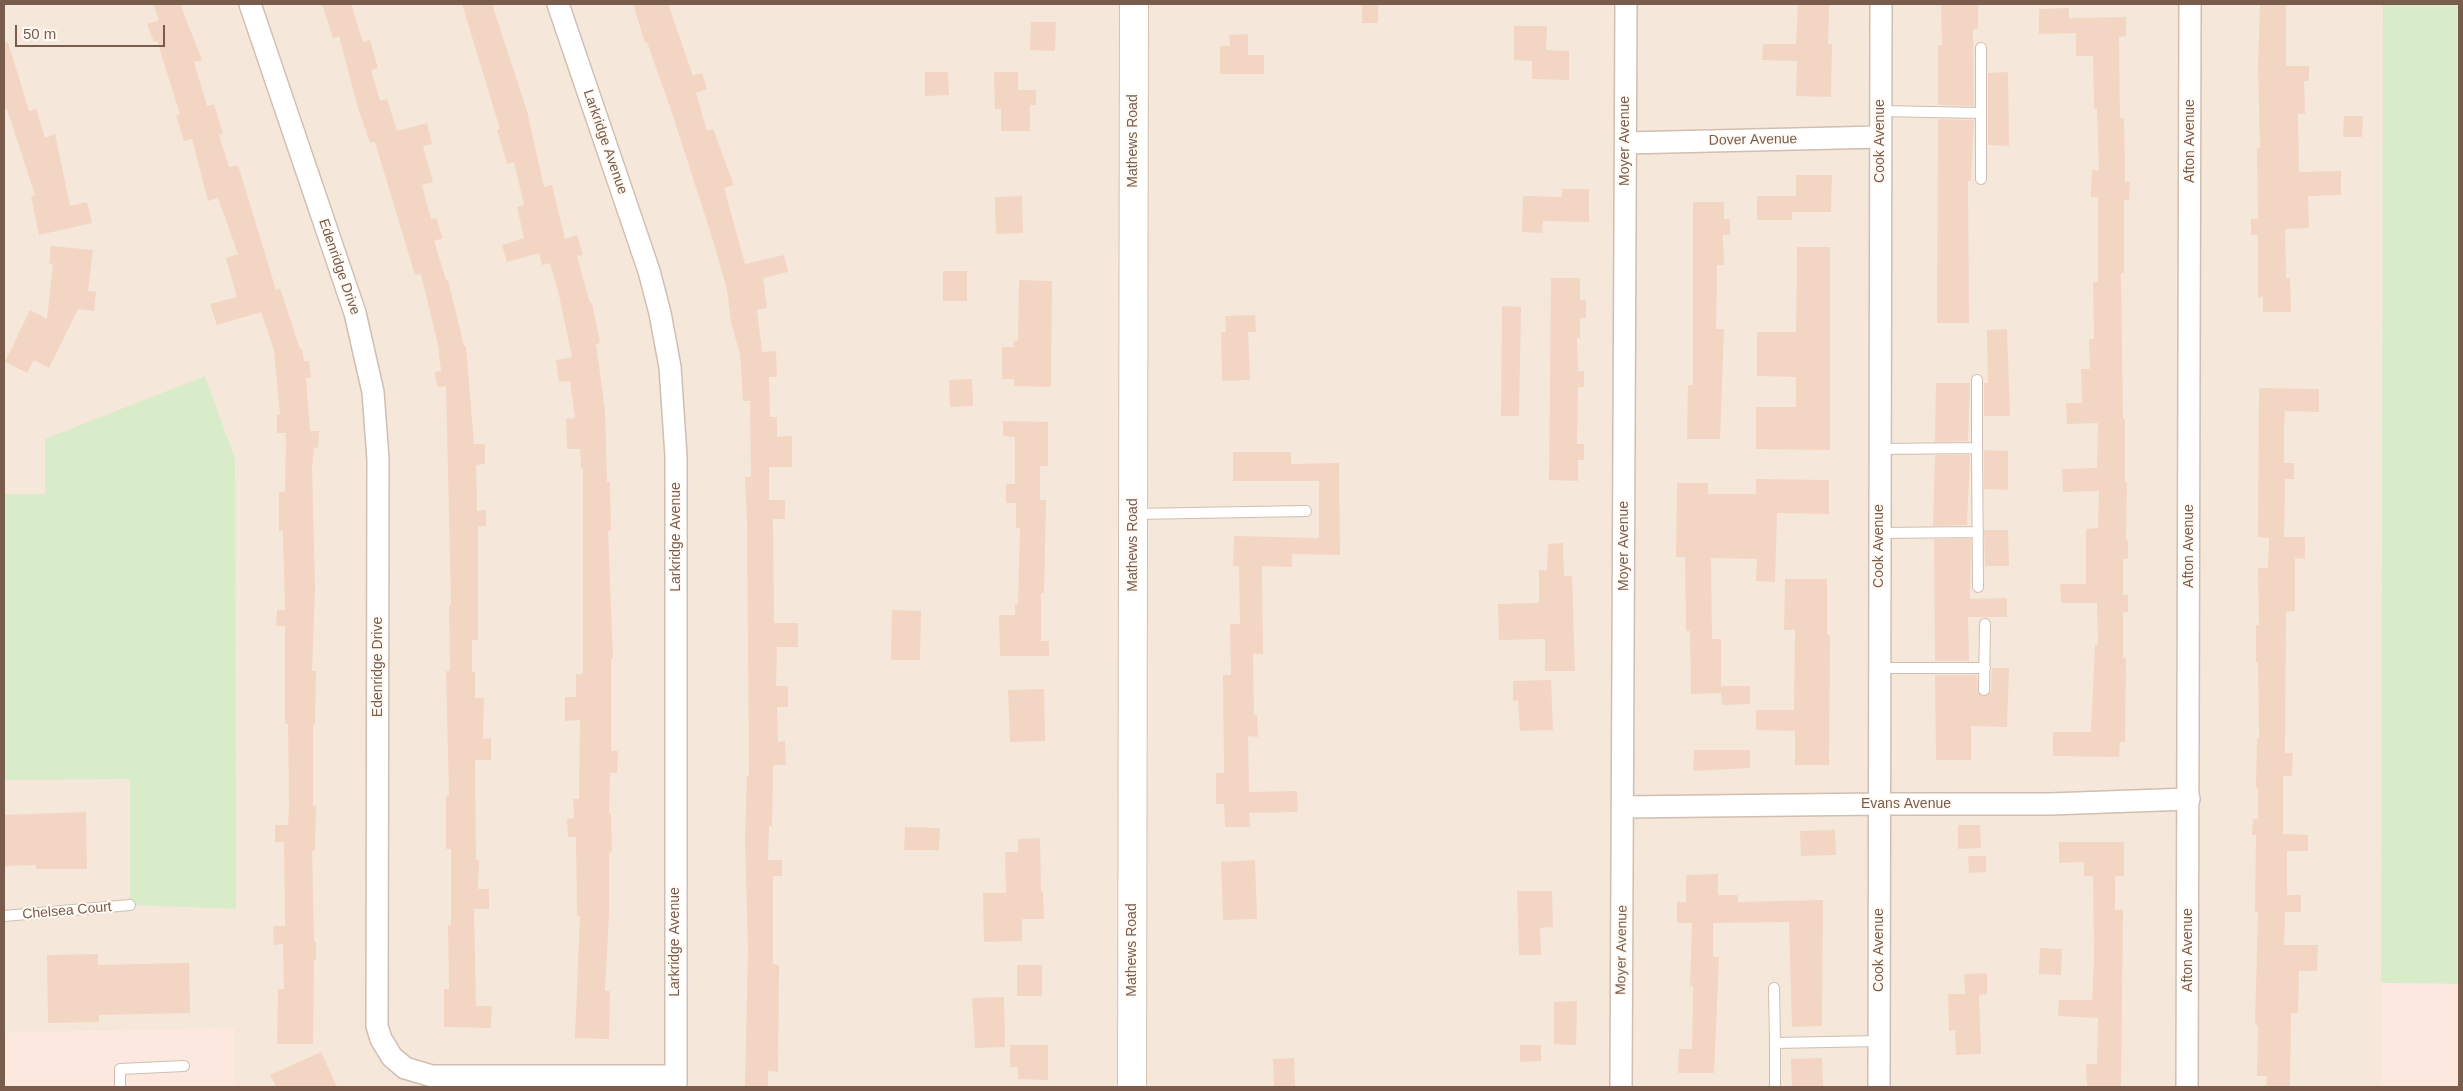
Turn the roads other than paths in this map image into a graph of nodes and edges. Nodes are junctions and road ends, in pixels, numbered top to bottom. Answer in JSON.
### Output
{"nodes":[{"id":1,"x":250,"y":4,"type":"edge"},
{"id":2,"x":558,"y":4,"type":"edge"},
{"id":3,"x":1134,"y":4,"type":"edge"},
{"id":4,"x":1626,"y":4,"type":"edge"},
{"id":5,"x":1881,"y":4,"type":"edge"},
{"id":6,"x":2190,"y":4,"type":"edge"},
{"id":7,"x":1981,"y":48,"type":"dead end"},
{"id":8,"x":1880,"y":111,"type":"junction"},
{"id":9,"x":1982,"y":113,"type":"junction"},
{"id":10,"x":1880,"y":137,"type":"junction"},
{"id":11,"x":1626,"y":143,"type":"junction"},
{"id":12,"x":1981,"y":179,"type":"dead end"},
{"id":13,"x":1977,"y":380,"type":"dead end"},
{"id":14,"x":1977,"y":448,"type":"junction"},
{"id":15,"x":1879,"y":449,"type":"junction"},
{"id":16,"x":1306,"y":511,"type":"dead end"},
{"id":17,"x":1133,"y":514,"type":"junction"},
{"id":18,"x":1978,"y":532,"type":"junction"},
{"id":19,"x":1879,"y":533,"type":"junction"},
{"id":20,"x":1978,"y":587,"type":"dead end"},
{"id":21,"x":1985,"y":624,"type":"dead end"},
{"id":22,"x":1878,"y":668,"type":"junction"},
{"id":23,"x":1985,"y":668,"type":"junction"},
{"id":24,"x":1984,"y":690,"type":"dead end"},
{"id":25,"x":2189,"y":799,"type":"junction"},
{"id":26,"x":1878,"y":804,"type":"junction"},
{"id":27,"x":1623,"y":807,"type":"junction"},
{"id":28,"x":130,"y":905,"type":"dead end"},
{"id":29,"x":4,"y":916,"type":"edge"},
{"id":30,"x":1774,"y":988,"type":"dead end"},
{"id":31,"x":1879,"y":1041,"type":"junction"},
{"id":32,"x":1775,"y":1043,"type":"junction"},
{"id":33,"x":184,"y":1066,"type":"dead end"},
{"id":34,"x":676,"y":1082,"type":"edge"},
{"id":35,"x":120,"y":1087,"type":"edge"},
{"id":36,"x":1132,"y":1087,"type":"edge"},
{"id":37,"x":1621,"y":1087,"type":"edge"},
{"id":38,"x":1775,"y":1087,"type":"edge"},
{"id":39,"x":1879,"y":1087,"type":"edge"},
{"id":40,"x":2188,"y":1087,"type":"edge"}],
"edges":[{"from":1,"to":34,"type":"street","name":"Edenridge Drive"},
{"from":2,"to":34,"type":"street","name":"Larkridge Avenue"},
{"from":3,"to":17,"type":"street","name":"Mathews Road"},
{"from":4,"to":11,"type":"street","name":"Moyer Avenue"},
{"from":5,"to":8,"type":"street","name":"Cook Avenue"},
{"from":6,"to":25,"type":"street","name":"Afton Avenue"},
{"from":7,"to":9,"type":"lane"},
{"from":8,"to":9,"type":"lane"},
{"from":8,"to":10,"type":"street","name":"Cook Avenue"},
{"from":9,"to":12,"type":"lane"},
{"from":10,"to":11,"type":"street","name":"Dover Avenue"},
{"from":10,"to":15,"type":"street","name":"Cook Avenue"},
{"from":11,"to":27,"type":"street","name":"Moyer Avenue"},
{"from":13,"to":14,"type":"lane"},
{"from":14,"to":15,"type":"lane"},
{"from":14,"to":18,"type":"lane"},
{"from":15,"to":19,"type":"street","name":"Cook Avenue"},
{"from":16,"to":17,"type":"lane"},
{"from":17,"to":36,"type":"street","name":"Mathews Road"},
{"from":18,"to":19,"type":"lane"},
{"from":18,"to":20,"type":"lane"},
{"from":19,"to":22,"type":"street","name":"Cook Avenue"},
{"from":21,"to":23,"type":"lane"},
{"from":22,"to":23,"type":"lane"},
{"from":22,"to":26,"type":"street","name":"Cook Avenue"},
{"from":23,"to":24,"type":"lane"},
{"from":25,"to":26,"type":"street","name":"Evans Avenue"},
{"from":25,"to":40,"type":"street","name":"Afton Avenue"},
{"from":26,"to":27,"type":"street","name":"Evans Avenue"},
{"from":26,"to":31,"type":"street","name":"Cook Avenue"},
{"from":27,"to":37,"type":"street","name":"Moyer Avenue"},
{"from":28,"to":29,"type":"lane","name":"Chelsea Court"},
{"from":30,"to":32,"type":"lane"},
{"from":31,"to":32,"type":"lane"},
{"from":31,"to":39,"type":"street","name":"Cook Avenue"},
{"from":32,"to":38,"type":"lane"},
{"from":33,"to":35,"type":"lane"}]}
